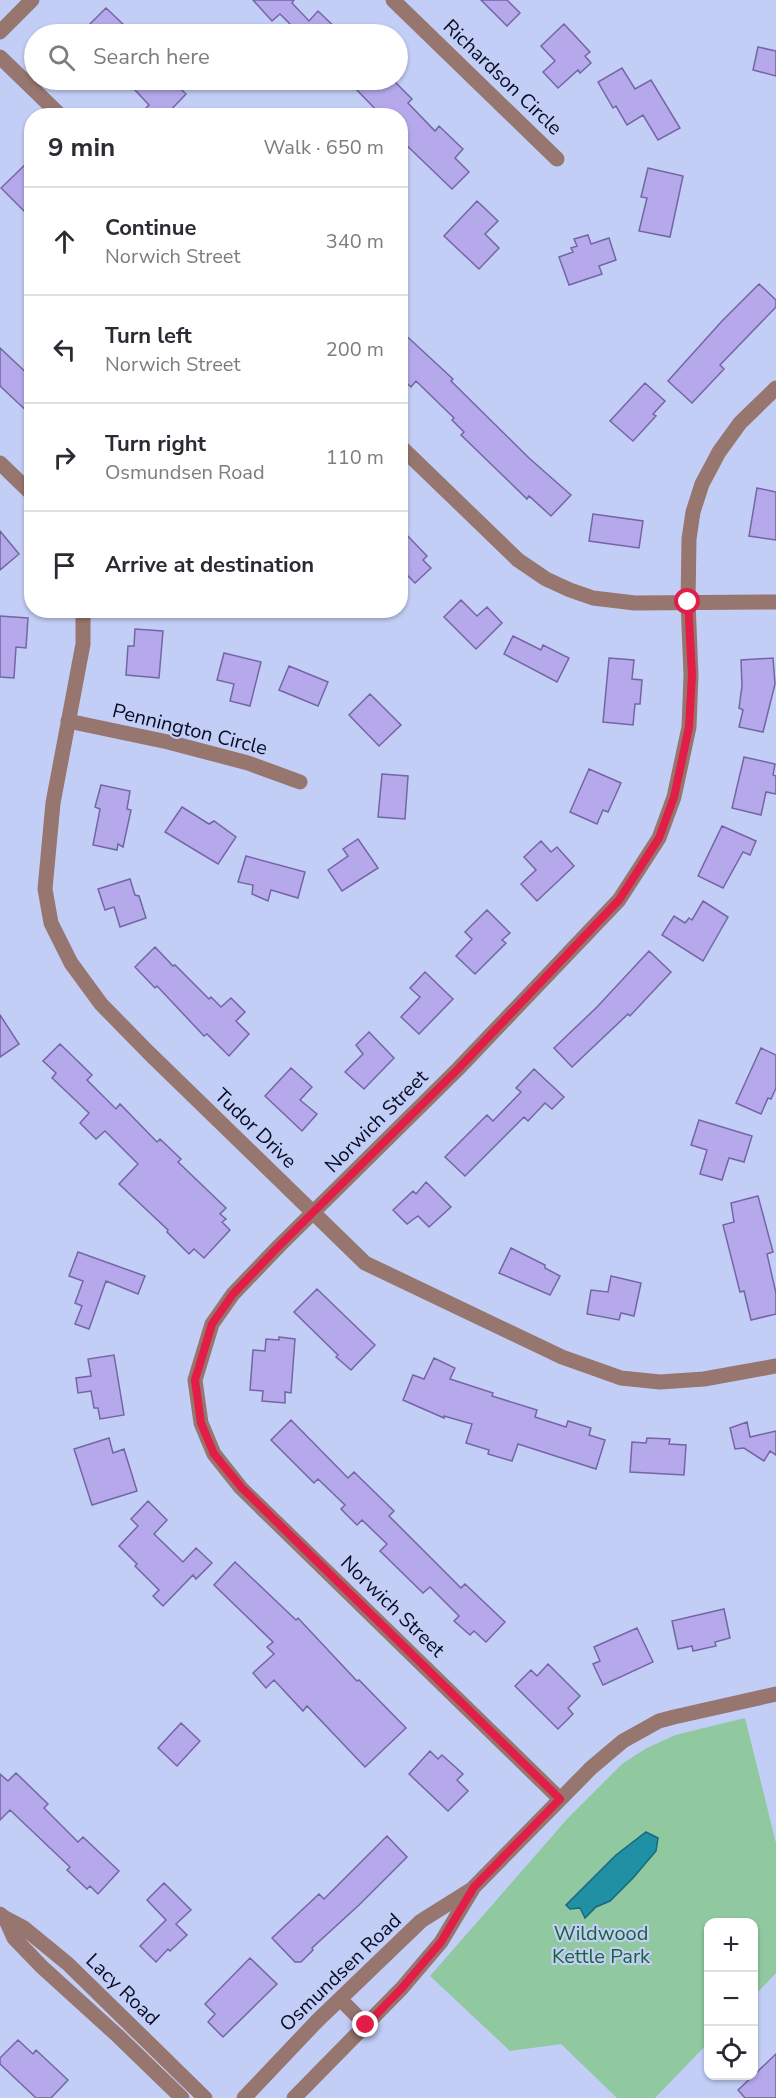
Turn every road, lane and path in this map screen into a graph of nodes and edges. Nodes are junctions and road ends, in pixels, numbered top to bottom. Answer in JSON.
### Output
{"nodes":[{"id":1,"x":32,"y":0,"type":"edge"},
{"id":2,"x":393,"y":0,"type":"edge"},
{"id":3,"x":0,"y":32,"type":"edge"},
{"id":4,"x":0,"y":57,"type":"edge"},
{"id":5,"x":24,"y":81,"type":"edge"},
{"id":6,"x":34,"y":90,"type":"edge"},
{"id":7,"x":52,"y":108,"type":"edge"},
{"id":8,"x":557,"y":159,"type":"dead end"},
{"id":9,"x":776,"y":388,"type":"edge"},
{"id":10,"x":408,"y":454,"type":"edge"},
{"id":11,"x":0,"y":463,"type":"edge"},
{"id":12,"x":24,"y":486,"type":"edge"},
{"id":13,"x":688,"y":602,"type":"junction"},
{"id":14,"x":776,"y":602,"type":"edge"},
{"id":15,"x":83,"y":618,"type":"edge"},
{"id":16,"x":68,"y":721,"type":"junction"},
{"id":17,"x":300,"y":782,"type":"dead end"},
{"id":18,"x":313,"y":1213,"type":"junction"},
{"id":19,"x":776,"y":1366,"type":"edge"},
{"id":20,"x":776,"y":1694,"type":"edge"},
{"id":21,"x":560,"y":1799,"type":"junction"},
{"id":22,"x":474,"y":1887,"type":"junction"},
{"id":23,"x":2,"y":1916,"type":"edge"},
{"id":24,"x":340,"y":1999,"type":"junction"},
{"id":25,"x":366,"y":2025,"type":"junction"},
{"id":26,"x":182,"y":2098,"type":"edge"},
{"id":27,"x":205,"y":2098,"type":"edge"},
{"id":28,"x":244,"y":2098,"type":"edge"},
{"id":29,"x":294,"y":2098,"type":"edge"}],
"edges":[{"from":1,"to":3,"type":"street"},
{"from":2,"to":8,"type":"street","name":"Richardson Circle"},
{"from":4,"to":5,"type":"street"},
{"from":6,"to":7,"type":"street"},
{"from":9,"to":13,"type":"street","name":"Norwich Street"},
{"from":10,"to":13,"type":"street"},
{"from":11,"to":12,"type":"street"},
{"from":13,"to":14,"type":"street"},
{"from":13,"to":18,"type":"street","name":"Norwich Street"},
{"from":15,"to":16,"type":"street","name":"Tudor Drive"},
{"from":16,"to":17,"type":"street","name":"Pennington Circle"},
{"from":16,"to":18,"type":"street","name":"Tudor Drive"},
{"from":18,"to":19,"type":"street","name":"Tudor Drive"},
{"from":18,"to":21,"type":"street","name":"Norwich Street"},
{"from":20,"to":21,"type":"street","name":"Osmundsen Road"},
{"from":21,"to":22,"type":"street","name":"Osmundsen Road"},
{"from":22,"to":24,"type":"street","name":"Osmundsen Road"},
{"from":22,"to":25,"type":"street","name":"Osmundsen Road"},
{"from":23,"to":26,"type":"street","name":"Lacy Road"},
{"from":23,"to":27,"type":"street","name":"Lacy Road"},
{"from":24,"to":25,"type":"street"},
{"from":24,"to":28,"type":"street","name":"Osmundsen Road"},
{"from":25,"to":29,"type":"street","name":"Osmundsen Road"}]}
